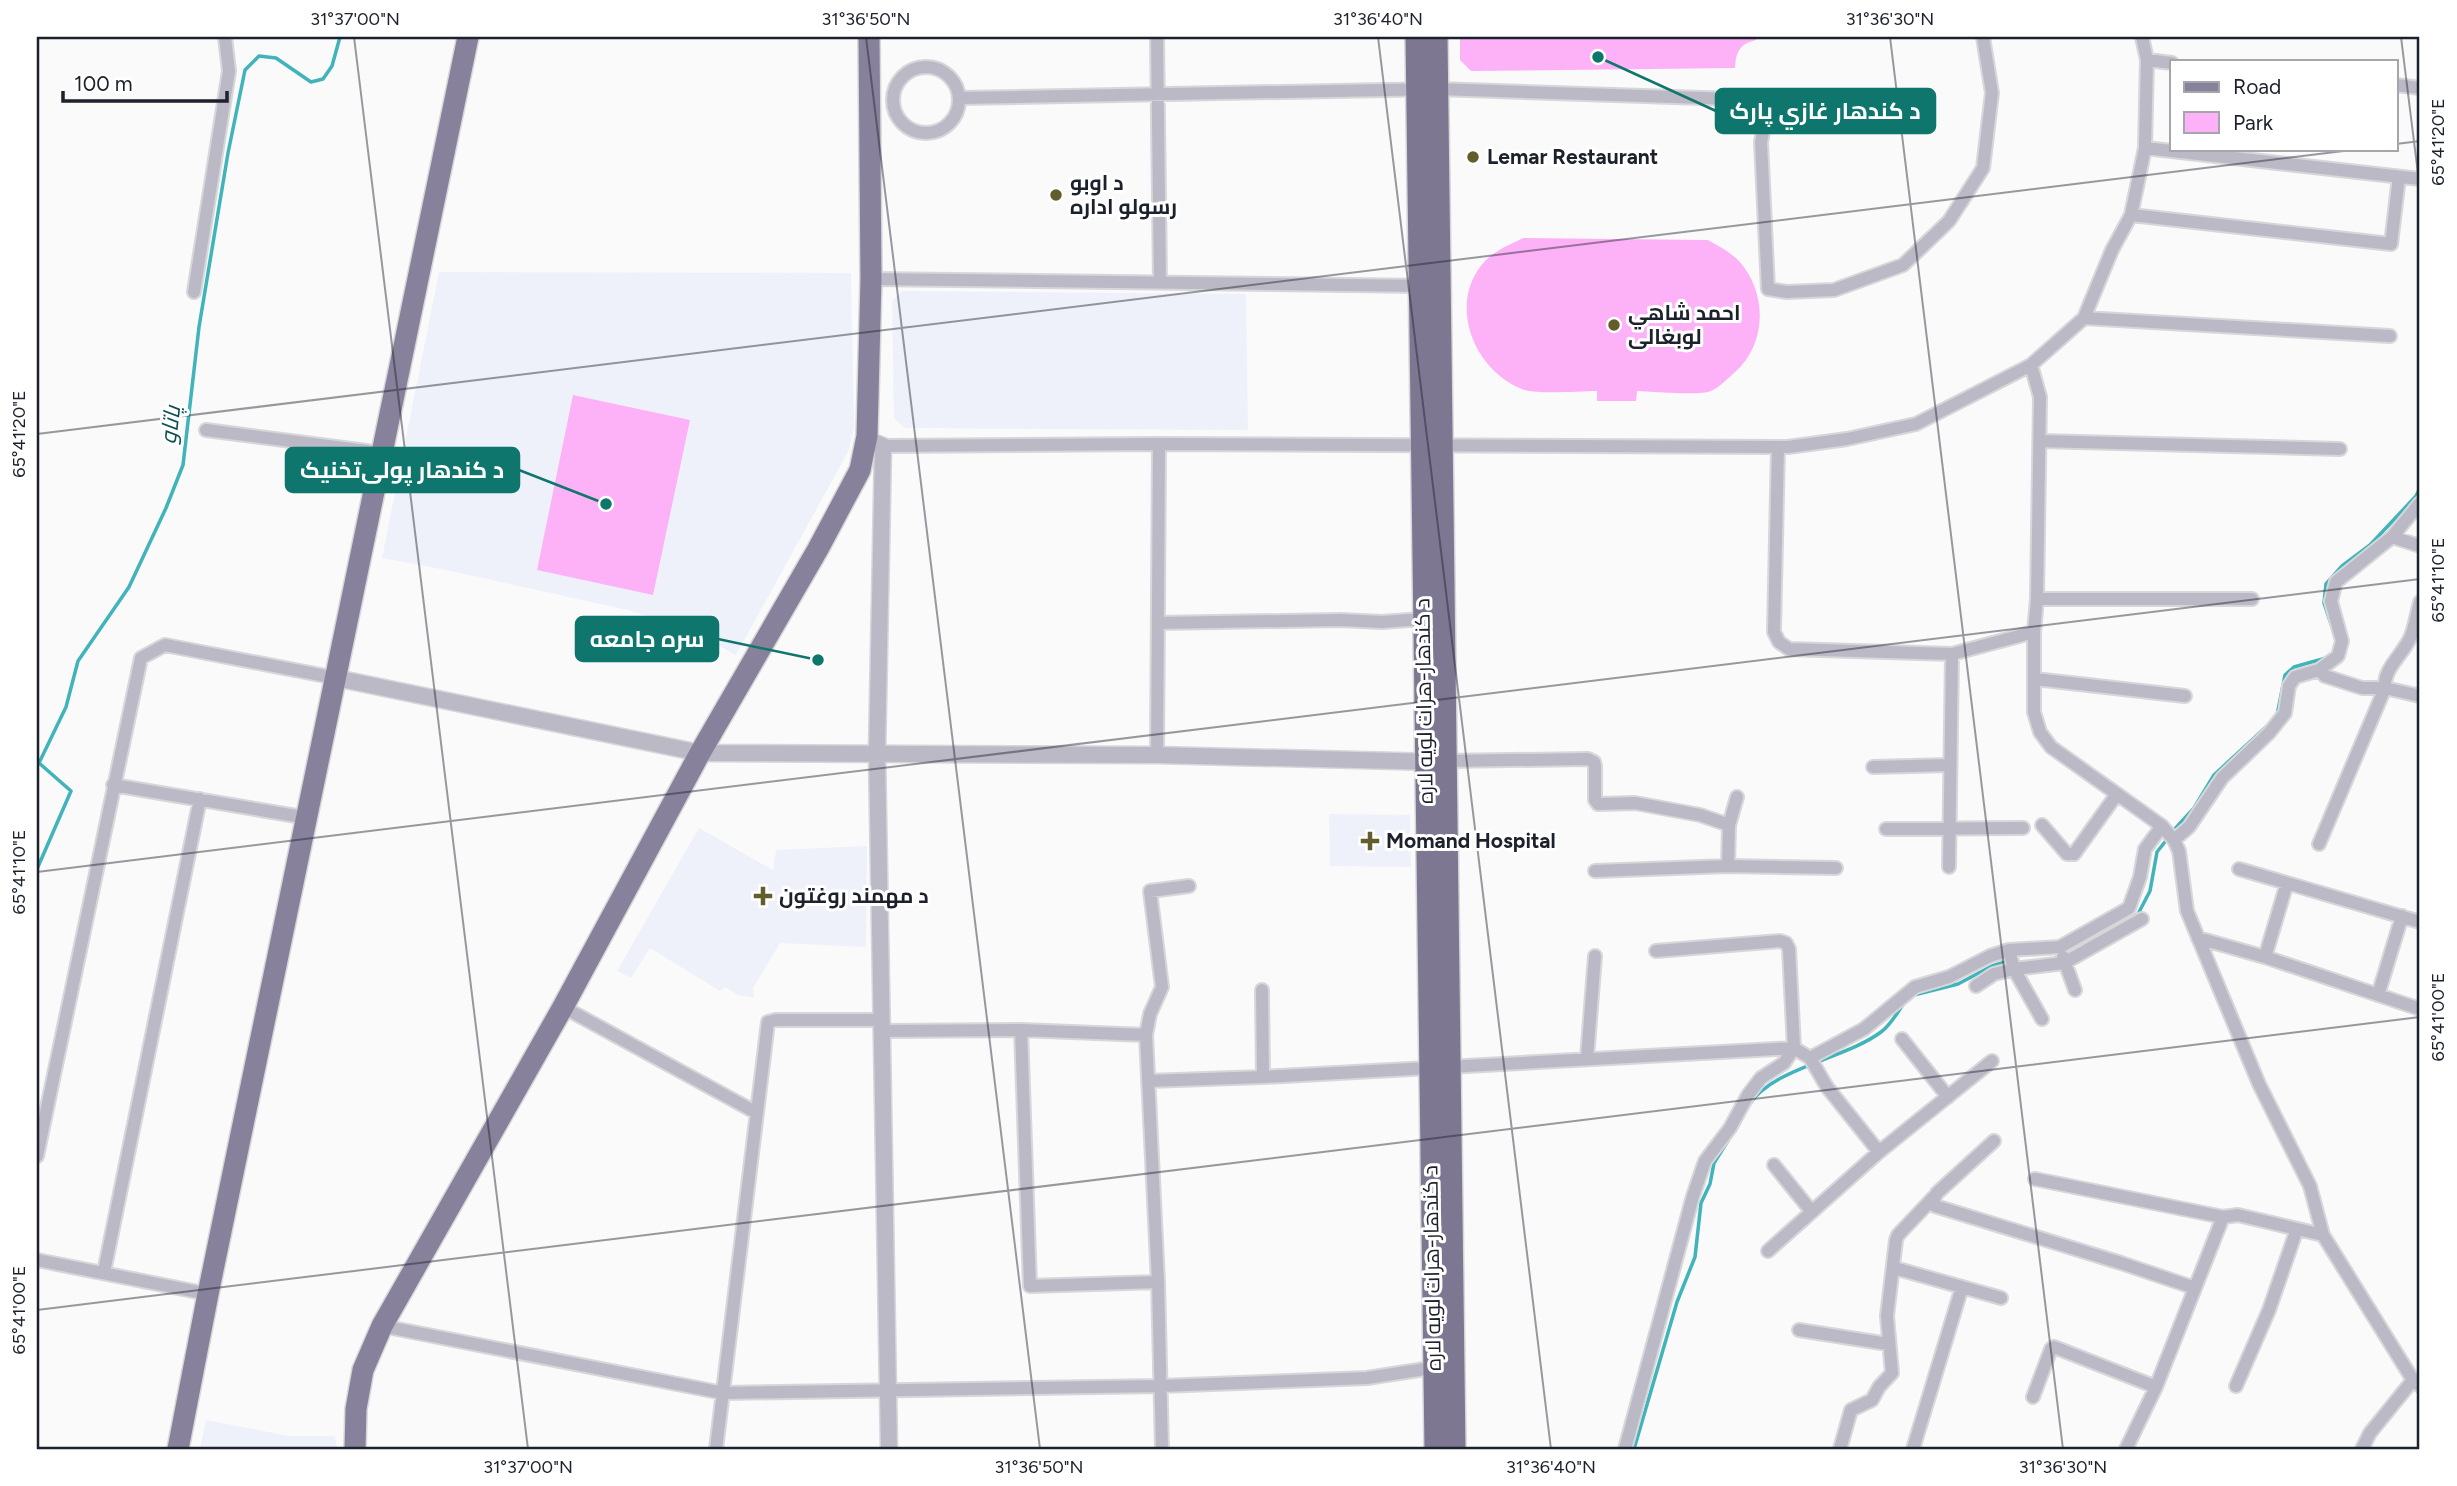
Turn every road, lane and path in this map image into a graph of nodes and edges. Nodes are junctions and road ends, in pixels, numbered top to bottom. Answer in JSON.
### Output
{"nodes":[{"id":1,"x":225,"y":37,"type":"edge"},
{"id":2,"x":468,"y":37,"type":"edge"},
{"id":3,"x":869,"y":37,"type":"edge"},
{"id":4,"x":1157,"y":37,"type":"edge"},
{"id":5,"x":1416,"y":37,"type":"edge"},
{"id":6,"x":1437,"y":37,"type":"edge"},
{"id":7,"x":1983,"y":37,"type":"edge"},
{"id":8,"x":2142,"y":37,"type":"edge"},
{"id":9,"x":2147,"y":60,"type":"junction"},
{"id":10,"x":2170,"y":63,"type":"edge"},
{"id":11,"x":2398,"y":85,"type":"edge"},
{"id":12,"x":2420,"y":88,"type":"edge"},
{"id":13,"x":1427,"y":89,"type":"junction"},
{"id":14,"x":1157,"y":95,"type":"junction"},
{"id":15,"x":959,"y":98,"type":"junction"},
{"id":16,"x":870,"y":102,"type":"junction"},
{"id":17,"x":892,"y":102,"type":"junction"},
{"id":18,"x":2145,"y":148,"type":"junction"},
{"id":19,"x":2399,"y":177,"type":"junction"},
{"id":20,"x":2420,"y":179,"type":"edge"},
{"id":21,"x":2131,"y":215,"type":"junction"},
{"id":22,"x":871,"y":279,"type":"junction"},
{"id":23,"x":1160,"y":283,"type":"junction"},
{"id":24,"x":1429,"y":286,"type":"junction"},
{"id":25,"x":194,"y":292,"type":"dead end"},
{"id":26,"x":2084,"y":318,"type":"junction"},
{"id":27,"x":2390,"y":336,"type":"dead end"},
{"id":28,"x":2031,"y":365,"type":"junction"},
{"id":29,"x":206,"y":430,"type":"dead end"},
{"id":30,"x":2040,"y":441,"type":"junction"},
{"id":31,"x":875,"y":442,"type":"junction"},
{"id":32,"x":1159,"y":444,"type":"junction"},
{"id":33,"x":1431,"y":447,"type":"junction"},
{"id":34,"x":1778,"y":447,"type":"junction"},
{"id":35,"x":2340,"y":449,"type":"dead end"},
{"id":36,"x":382,"y":453,"type":"junction"},
{"id":37,"x":2420,"y":503,"type":"edge"},
{"id":38,"x":2392,"y":537,"type":"junction"},
{"id":39,"x":2420,"y":546,"type":"edge"},
{"id":40,"x":2037,"y":599,"type":"junction"},
{"id":41,"x":2252,"y":599,"type":"dead end"},
{"id":42,"x":2420,"y":602,"type":"edge"},
{"id":43,"x":1423,"y":620,"type":"junction"},
{"id":44,"x":1158,"y":623,"type":"junction"},
{"id":45,"x":2034,"y":632,"type":"junction"},
{"id":46,"x":1952,"y":654,"type":"junction"},
{"id":47,"x":2319,"y":670,"type":"junction"},
{"id":48,"x":335,"y":678,"type":"junction"},
{"id":49,"x":2035,"y":679,"type":"junction"},
{"id":50,"x":2385,"y":688,"type":"junction"},
{"id":51,"x":2185,"y":696,"type":"dead end"},
{"id":52,"x":2420,"y":696,"type":"edge"},
{"id":53,"x":700,"y":754,"type":"junction"},
{"id":54,"x":877,"y":754,"type":"junction"},
{"id":55,"x":1157,"y":755,"type":"junction"},
{"id":56,"x":1436,"y":762,"type":"junction"},
{"id":57,"x":1950,"y":765,"type":"junction"},
{"id":58,"x":1873,"y":766,"type":"dead end"},
{"id":59,"x":113,"y":785,"type":"junction"},
{"id":60,"x":2117,"y":794,"type":"junction"},
{"id":61,"x":1737,"y":797,"type":"dead end"},
{"id":62,"x":200,"y":799,"type":"junction"},
{"id":63,"x":308,"y":818,"type":"junction"},
{"id":64,"x":1729,"y":825,"type":"junction"},
{"id":65,"x":2042,"y":825,"type":"dead end"},
{"id":66,"x":1950,"y":827,"type":"junction"},
{"id":67,"x":2023,"y":828,"type":"dead end"},
{"id":68,"x":1886,"y":829,"type":"dead end"},
{"id":69,"x":2169,"y":834,"type":"junction"},
{"id":70,"x":2319,"y":844,"type":"dead end"},
{"id":71,"x":1728,"y":866,"type":"junction"},
{"id":72,"x":1949,"y":867,"type":"dead end"},
{"id":73,"x":1836,"y":868,"type":"dead end"},
{"id":74,"x":2239,"y":869,"type":"dead end"},
{"id":75,"x":1595,"y":871,"type":"dead end"},
{"id":76,"x":2287,"y":883,"type":"junction"},
{"id":77,"x":1189,"y":886,"type":"dead end"},
{"id":78,"x":2402,"y":916,"type":"junction"},
{"id":79,"x":2142,"y":919,"type":"dead end"},
{"id":80,"x":2420,"y":922,"type":"edge"},
{"id":81,"x":2198,"y":938,"type":"junction"},
{"id":82,"x":2060,"y":947,"type":"junction"},
{"id":83,"x":2009,"y":950,"type":"junction"},
{"id":84,"x":1656,"y":951,"type":"dead end"},
{"id":85,"x":1595,"y":956,"type":"dead end"},
{"id":86,"x":2264,"y":957,"type":"junction"},
{"id":87,"x":2064,"y":963,"type":"junction"},
{"id":88,"x":2014,"y":969,"type":"junction"},
{"id":89,"x":1976,"y":986,"type":"dead end"},
{"id":90,"x":1262,"y":990,"type":"dead end"},
{"id":91,"x":2075,"y":990,"type":"dead end"},
{"id":92,"x":2378,"y":995,"type":"junction"},
{"id":93,"x":563,"y":1007,"type":"junction"},
{"id":94,"x":2420,"y":1009,"type":"edge"},
{"id":95,"x":2042,"y":1019,"type":"dead end"},
{"id":96,"x":883,"y":1026,"type":"junction"},
{"id":97,"x":1021,"y":1030,"type":"junction"},
{"id":98,"x":1146,"y":1035,"type":"junction"},
{"id":99,"x":1902,"y":1039,"type":"dead end"},
{"id":100,"x":1794,"y":1048,"type":"junction"},
{"id":101,"x":1587,"y":1058,"type":"junction"},
{"id":102,"x":1810,"y":1058,"type":"junction"},
{"id":103,"x":1993,"y":1061,"type":"dead end"},
{"id":104,"x":1439,"y":1067,"type":"junction"},
{"id":105,"x":1263,"y":1077,"type":"junction"},
{"id":106,"x":1148,"y":1081,"type":"junction"},
{"id":107,"x":1948,"y":1097,"type":"junction"},
{"id":108,"x":757,"y":1113,"type":"junction"},
{"id":109,"x":1994,"y":1141,"type":"dead end"},
{"id":110,"x":1879,"y":1152,"type":"junction"},
{"id":111,"x":37,"y":1156,"type":"edge"},
{"id":112,"x":1774,"y":1165,"type":"dead end"},
{"id":113,"x":2035,"y":1179,"type":"dead end"},
{"id":114,"x":1934,"y":1197,"type":"junction"},
{"id":115,"x":1812,"y":1212,"type":"junction"},
{"id":116,"x":2223,"y":1217,"type":"junction"},
{"id":117,"x":2297,"y":1229,"type":"junction"},
{"id":118,"x":2323,"y":1235,"type":"junction"},
{"id":119,"x":1768,"y":1251,"type":"dead end"},
{"id":120,"x":37,"y":1260,"type":"edge"},
{"id":121,"x":1898,"y":1269,"type":"dead end"},
{"id":122,"x":103,"y":1272,"type":"junction"},
{"id":123,"x":1158,"y":1283,"type":"junction"},
{"id":124,"x":1962,"y":1287,"type":"junction"},
{"id":125,"x":2195,"y":1288,"type":"junction"},
{"id":126,"x":208,"y":1294,"type":"junction"},
{"id":127,"x":2001,"y":1298,"type":"dead end"},
{"id":128,"x":382,"y":1326,"type":"junction"},
{"id":129,"x":1799,"y":1330,"type":"dead end"},
{"id":130,"x":1888,"y":1344,"type":"junction"},
{"id":131,"x":1444,"y":1367,"type":"junction"},
{"id":132,"x":2417,"y":1383,"type":"edge"},
{"id":133,"x":1160,"y":1386,"type":"junction"},
{"id":134,"x":2236,"y":1386,"type":"dead end"},
{"id":135,"x":2156,"y":1387,"type":"junction"},
{"id":136,"x":888,"y":1392,"type":"junction"},
{"id":137,"x":723,"y":1393,"type":"junction"},
{"id":138,"x":2034,"y":1397,"type":"dead end"},
{"id":139,"x":178,"y":1449,"type":"edge"},
{"id":140,"x":355,"y":1449,"type":"edge"},
{"id":141,"x":716,"y":1449,"type":"edge"},
{"id":142,"x":889,"y":1449,"type":"edge"},
{"id":143,"x":1162,"y":1449,"type":"edge"},
{"id":144,"x":1435,"y":1449,"type":"edge"},
{"id":145,"x":1455,"y":1449,"type":"edge"},
{"id":146,"x":1625,"y":1449,"type":"edge"},
{"id":147,"x":1840,"y":1449,"type":"edge"},
{"id":148,"x":1913,"y":1449,"type":"edge"},
{"id":149,"x":2126,"y":1449,"type":"edge"},
{"id":150,"x":2362,"y":1449,"type":"edge"}],
"edges":[{"from":1,"to":25,"type":"street"},
{"from":2,"to":36,"type":"main road"},
{"from":3,"to":16,"type":"main road"},
{"from":4,"to":14,"type":"street"},
{"from":5,"to":13,"type":"highway","name":"د کندهار-هرات لويه لاره"},
{"from":6,"to":13,"type":"highway","name":"د کندهار-هرات لويه لاره"},
{"from":7,"to":13,"type":"street"},
{"from":8,"to":9,"type":"street"},
{"from":9,"to":10,"type":"street"},
{"from":9,"to":18,"type":"street"},
{"from":11,"to":12,"type":"street"},
{"from":13,"to":14,"type":"street"},
{"from":13,"to":24,"type":"highway","name":"د کندهار-هرات لويه لاره"},
{"from":14,"to":15,"type":"street"},
{"from":14,"to":23,"type":"street"},
{"from":15,"to":17,"type":"street"},
{"from":15,"to":17,"type":"street"},
{"from":16,"to":17,"type":"street"},
{"from":16,"to":22,"type":"main road"},
{"from":18,"to":19,"type":"street"},
{"from":18,"to":21,"type":"street"},
{"from":19,"to":20,"type":"street"},
{"from":19,"to":21,"type":"street"},
{"from":21,"to":26,"type":"street"},
{"from":22,"to":23,"type":"street"},
{"from":22,"to":31,"type":"main road"},
{"from":23,"to":24,"type":"street"},
{"from":24,"to":33,"type":"highway","name":"د کندهار-هرات لويه لاره"},
{"from":26,"to":27,"type":"street"},
{"from":26,"to":28,"type":"street"},
{"from":28,"to":30,"type":"street"},
{"from":28,"to":34,"type":"street"},
{"from":29,"to":36,"type":"street"},
{"from":30,"to":35,"type":"street"},
{"from":30,"to":40,"type":"street"},
{"from":31,"to":32,"type":"street"},
{"from":31,"to":53,"type":"main road"},
{"from":31,"to":54,"type":"street"},
{"from":32,"to":33,"type":"street"},
{"from":32,"to":44,"type":"street"},
{"from":33,"to":34,"type":"street"},
{"from":33,"to":43,"type":"highway","name":"د کندهار-هرات لويه لاره"},
{"from":33,"to":56,"type":"highway","name":"د کندهار-هرات لويه لاره"},
{"from":34,"to":46,"type":"street"},
{"from":36,"to":48,"type":"main road"},
{"from":37,"to":38,"type":"street"},
{"from":38,"to":39,"type":"street"},
{"from":38,"to":47,"type":"street"},
{"from":40,"to":41,"type":"street"},
{"from":40,"to":45,"type":"street"},
{"from":42,"to":50,"type":"street"},
{"from":43,"to":44,"type":"street"},
{"from":43,"to":56,"type":"highway","name":"د کندهار-هرات لويه لاره"},
{"from":44,"to":55,"type":"street"},
{"from":45,"to":46,"type":"street"},
{"from":45,"to":49,"type":"street"},
{"from":46,"to":57,"type":"street"},
{"from":47,"to":50,"type":"street"},
{"from":47,"to":69,"type":"street"},
{"from":48,"to":53,"type":"street"},
{"from":48,"to":59,"type":"street"},
{"from":48,"to":63,"type":"main road"},
{"from":49,"to":51,"type":"street"},
{"from":49,"to":60,"type":"street"},
{"from":50,"to":52,"type":"street"},
{"from":50,"to":70,"type":"street"},
{"from":53,"to":54,"type":"street"},
{"from":53,"to":93,"type":"main road"},
{"from":54,"to":55,"type":"street"},
{"from":54,"to":96,"type":"street"},
{"from":55,"to":56,"type":"street"},
{"from":56,"to":64,"type":"street"},
{"from":56,"to":104,"type":"highway","name":"د کندهار-هرات لويه لاره"},
{"from":57,"to":58,"type":"street"},
{"from":57,"to":66,"type":"street"},
{"from":59,"to":62,"type":"street"},
{"from":59,"to":111,"type":"street"},
{"from":60,"to":65,"type":"street"},
{"from":60,"to":69,"type":"street"},
{"from":61,"to":64,"type":"street"},
{"from":62,"to":63,"type":"street"},
{"from":62,"to":122,"type":"street"},
{"from":63,"to":126,"type":"main road"},
{"from":64,"to":71,"type":"street"},
{"from":66,"to":67,"type":"street"},
{"from":66,"to":68,"type":"street"},
{"from":66,"to":72,"type":"street"},
{"from":69,"to":81,"type":"street"},
{"from":69,"to":82,"type":"street"},
{"from":71,"to":73,"type":"street"},
{"from":71,"to":75,"type":"street"},
{"from":74,"to":76,"type":"street"},
{"from":76,"to":78,"type":"street"},
{"from":76,"to":86,"type":"street"},
{"from":77,"to":98,"type":"street"},
{"from":78,"to":80,"type":"street"},
{"from":78,"to":92,"type":"street"},
{"from":79,"to":87,"type":"street"},
{"from":81,"to":86,"type":"street"},
{"from":81,"to":118,"type":"street"},
{"from":82,"to":83,"type":"street"},
{"from":82,"to":87,"type":"street"},
{"from":83,"to":88,"type":"street"},
{"from":83,"to":102,"type":"street"},
{"from":84,"to":100,"type":"street"},
{"from":85,"to":101,"type":"street"},
{"from":86,"to":92,"type":"street"},
{"from":87,"to":88,"type":"street"},
{"from":87,"to":91,"type":"street"},
{"from":88,"to":89,"type":"street"},
{"from":88,"to":95,"type":"street"},
{"from":90,"to":105,"type":"street"},
{"from":92,"to":94,"type":"street"},
{"from":93,"to":108,"type":"street"},
{"from":93,"to":128,"type":"main road"},
{"from":96,"to":97,"type":"street"},
{"from":96,"to":108,"type":"street"},
{"from":96,"to":136,"type":"street"},
{"from":97,"to":98,"type":"street"},
{"from":97,"to":123,"type":"street"},
{"from":98,"to":106,"type":"street"},
{"from":99,"to":107,"type":"street"},
{"from":100,"to":101,"type":"street"},
{"from":100,"to":102,"type":"street"},
{"from":100,"to":146,"type":"street"},
{"from":101,"to":104,"type":"street"},
{"from":102,"to":110,"type":"street"},
{"from":103,"to":107,"type":"street"},
{"from":104,"to":105,"type":"street"},
{"from":104,"to":131,"type":"highway","name":"د کندهار-هرات لويه لاره"},
{"from":105,"to":106,"type":"street"},
{"from":106,"to":123,"type":"street"},
{"from":107,"to":110,"type":"street"},
{"from":108,"to":137,"type":"street"},
{"from":109,"to":114,"type":"street"},
{"from":110,"to":115,"type":"street"},
{"from":112,"to":115,"type":"street"},
{"from":113,"to":116,"type":"street"},
{"from":114,"to":125,"type":"street"},
{"from":114,"to":130,"type":"street"},
{"from":115,"to":119,"type":"street"},
{"from":116,"to":117,"type":"street"},
{"from":116,"to":125,"type":"street"},
{"from":117,"to":118,"type":"street"},
{"from":117,"to":134,"type":"street"},
{"from":118,"to":132,"type":"street"},
{"from":120,"to":122,"type":"street"},
{"from":121,"to":124,"type":"street"},
{"from":122,"to":126,"type":"street"},
{"from":123,"to":133,"type":"street"},
{"from":124,"to":127,"type":"street"},
{"from":124,"to":148,"type":"street"},
{"from":125,"to":135,"type":"street"},
{"from":126,"to":139,"type":"main road"},
{"from":128,"to":137,"type":"street"},
{"from":128,"to":140,"type":"main road"},
{"from":129,"to":130,"type":"street"},
{"from":130,"to":147,"type":"street"},
{"from":131,"to":133,"type":"street"},
{"from":131,"to":144,"type":"highway","name":"د کندهار-هرات لويه لاره"},
{"from":131,"to":145,"type":"highway","name":"د کندهار-هرات لويه لاره"},
{"from":132,"to":150,"type":"street"},
{"from":133,"to":136,"type":"street"},
{"from":133,"to":143,"type":"street"},
{"from":135,"to":138,"type":"street"},
{"from":135,"to":149,"type":"street"},
{"from":136,"to":137,"type":"street"},
{"from":136,"to":142,"type":"street"},
{"from":137,"to":141,"type":"street"}]}
